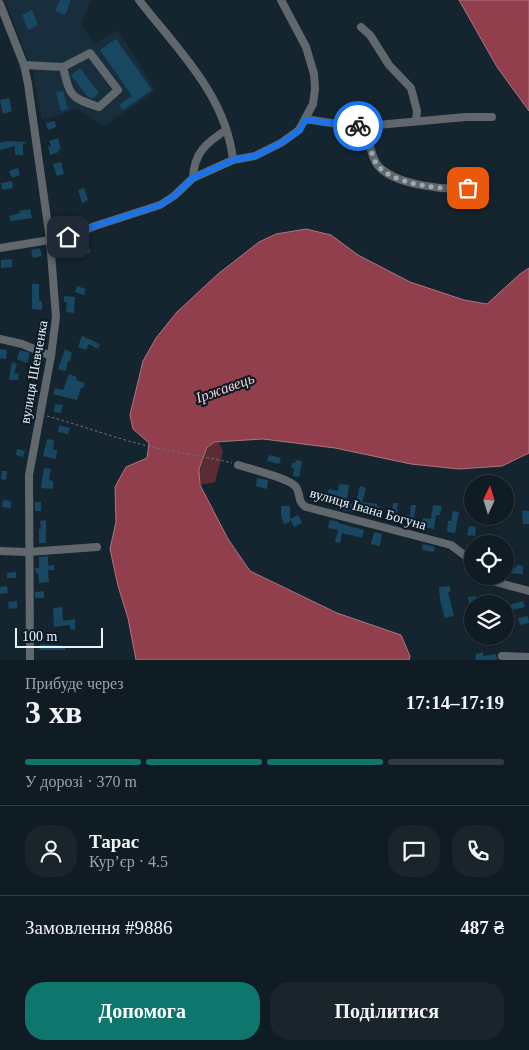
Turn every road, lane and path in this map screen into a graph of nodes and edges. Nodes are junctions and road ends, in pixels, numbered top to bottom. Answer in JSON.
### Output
{"nodes":[{"id":1,"x":139,"y":0,"type":"edge"},
{"id":2,"x":281,"y":0,"type":"edge"},
{"id":3,"x":0,"y":4,"type":"edge"},
{"id":4,"x":362,"y":27,"type":"dead end"},
{"id":5,"x":24,"y":64,"type":"junction"},
{"id":6,"x":63,"y":68,"type":"junction"},
{"id":7,"x":492,"y":116,"type":"dead end"},
{"id":8,"x":305,"y":120,"type":"junction"},
{"id":9,"x":416,"y":121,"type":"junction"},
{"id":10,"x":366,"y":126,"type":"junction"},
{"id":11,"x":226,"y":130,"type":"junction"},
{"id":12,"x":233,"y":160,"type":"junction"},
{"id":13,"x":193,"y":178,"type":"junction"},
{"id":14,"x":476,"y":186,"type":"dead end"},
{"id":15,"x":50,"y":240,"type":"junction"},
{"id":16,"x":0,"y":248,"type":"edge"},
{"id":17,"x":0,"y":339,"type":"edge"},
{"id":18,"x":51,"y":356,"type":"junction"},
{"id":19,"x":40,"y":416,"type":"junction"},
{"id":20,"x":238,"y":465,"type":"joint"},
{"id":21,"x":97,"y":547,"type":"dead end"},
{"id":22,"x":0,"y":551,"type":"edge"},
{"id":23,"x":28,"y":552,"type":"junction"},
{"id":24,"x":464,"y":555,"type":"edge"},
{"id":25,"x":507,"y":585,"type":"edge"},
{"id":26,"x":529,"y":591,"type":"edge"},
{"id":27,"x":502,"y":656,"type":"dead end"},
{"id":28,"x":529,"y":657,"type":"edge"},
{"id":29,"x":30,"y":660,"type":"edge"}],
"edges":[{"from":1,"to":11,"type":"street"},
{"from":2,"to":8,"type":"street"},
{"from":3,"to":5,"type":"street","name":"вулиця Шевченка"},
{"from":4,"to":9,"type":"street"},
{"from":5,"to":6,"type":"street"},
{"from":5,"to":15,"type":"street","name":"вулиця Шевченка"},
{"from":6,"to":6,"type":"street"},
{"from":7,"to":9,"type":"street"},
{"from":8,"to":10,"type":"street"},
{"from":8,"to":12,"type":"street"},
{"from":9,"to":10,"type":"street"},
{"from":10,"to":14,"type":"street"},
{"from":11,"to":12,"type":"street"},
{"from":11,"to":13,"type":"street"},
{"from":12,"to":13,"type":"street"},
{"from":13,"to":15,"type":"street"},
{"from":15,"to":16,"type":"street"},
{"from":15,"to":18,"type":"street","name":"вулиця Шевченка"},
{"from":17,"to":18,"type":"street"},
{"from":18,"to":19,"type":"street","name":"вулиця Шевченка"},
{"from":19,"to":20,"type":"path"},
{"from":19,"to":23,"type":"street","name":"вулиця Шевченка"},
{"from":20,"to":24,"type":"street","name":"вулиця Івана Богуна"},
{"from":21,"to":23,"type":"street"},
{"from":22,"to":23,"type":"street"},
{"from":23,"to":29,"type":"street","name":"вулиця Шевченка"},
{"from":25,"to":26,"type":"street"},
{"from":27,"to":28,"type":"street"}]}
